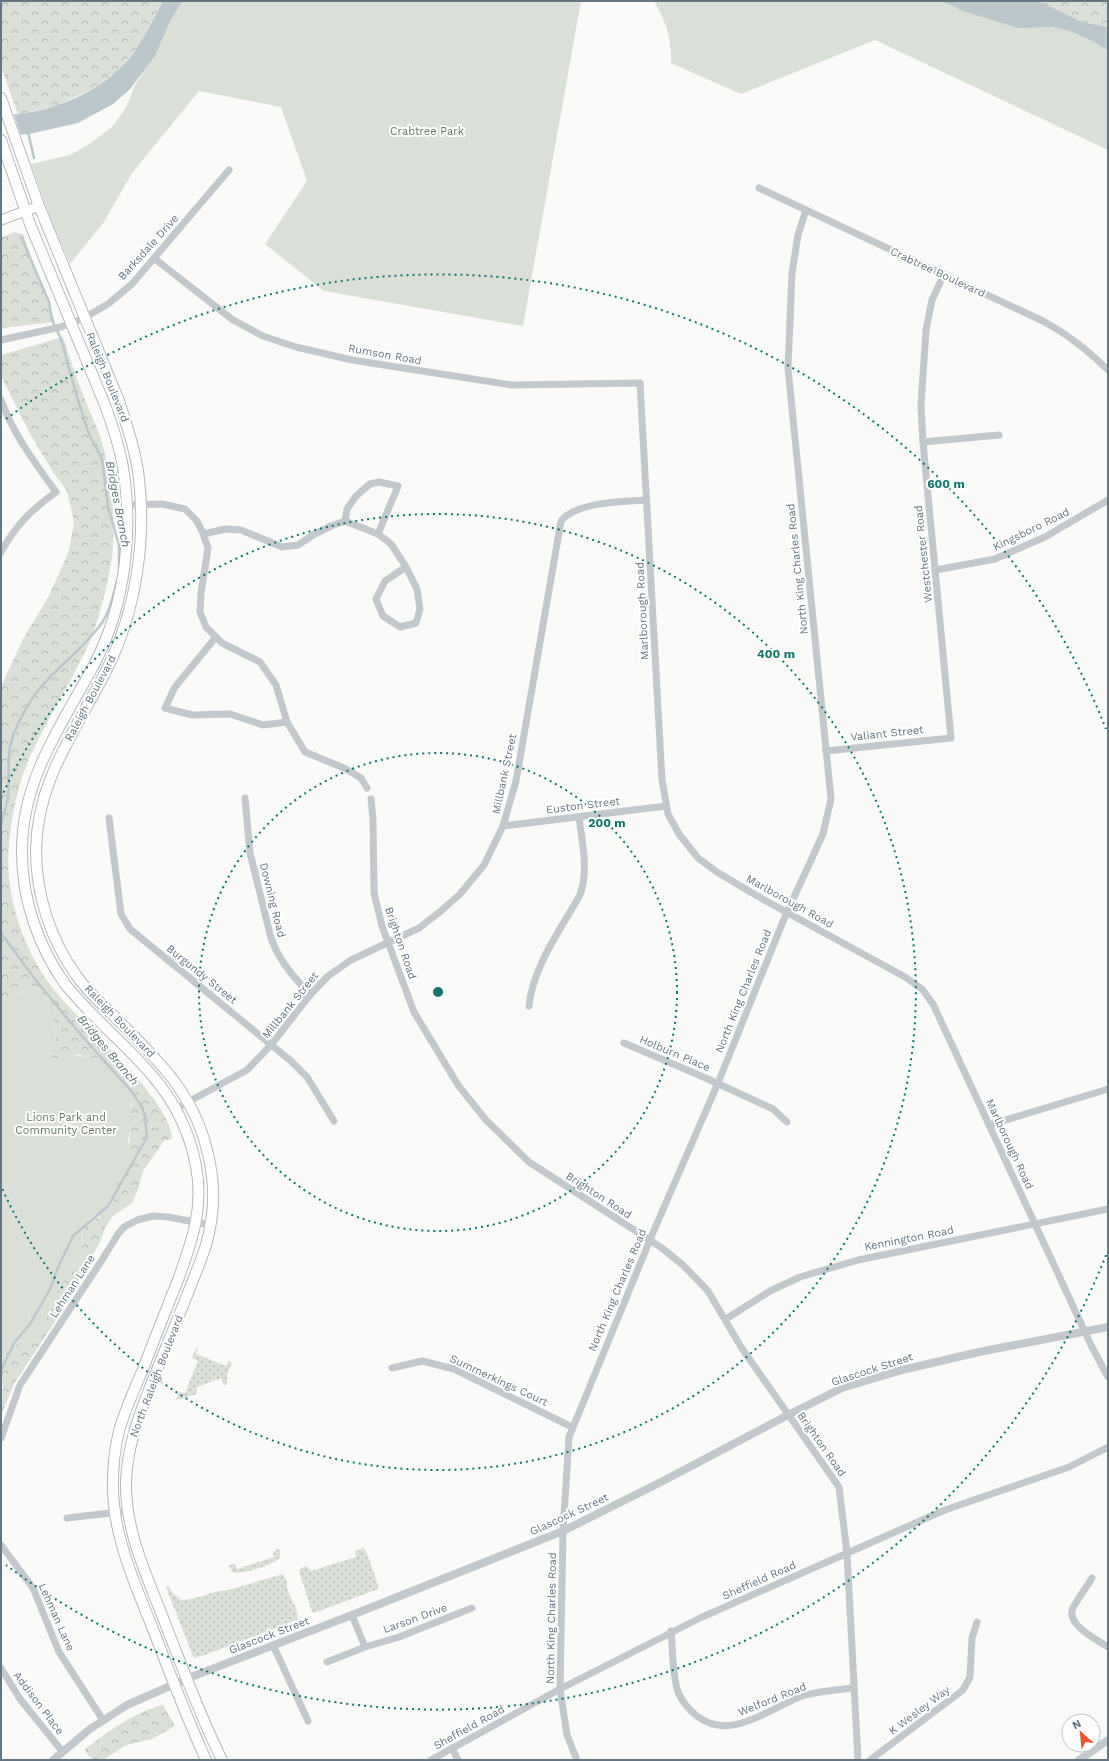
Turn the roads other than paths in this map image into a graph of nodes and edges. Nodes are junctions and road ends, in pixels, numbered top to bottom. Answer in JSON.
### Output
{"nodes":[{"id":1,"x":1,"y":98,"type":"edge"},
{"id":2,"x":1,"y":140,"type":"edge"},
{"id":3,"x":228,"y":170,"type":"dead end"},
{"id":4,"x":759,"y":188,"type":"dead end"},
{"id":5,"x":39,"y":206,"type":"junction"},
{"id":6,"x":806,"y":210,"type":"junction"},
{"id":7,"x":26,"y":211,"type":"junction"},
{"id":8,"x":1,"y":220,"type":"edge"},
{"id":9,"x":154,"y":258,"type":"junction"},
{"id":10,"x":944,"y":274,"type":"junction"},
{"id":11,"x":84,"y":318,"type":"junction"},
{"id":12,"x":71,"y":324,"type":"junction"},
{"id":13,"x":1,"y":340,"type":"edge"},
{"id":14,"x":1108,"y":370,"type":"edge"},
{"id":15,"x":640,"y":383,"type":"joint"},
{"id":16,"x":1,"y":400,"type":"edge"},
{"id":17,"x":999,"y":435,"type":"dead end"},
{"id":18,"x":923,"y":442,"type":"junction"},
{"id":19,"x":647,"y":500,"type":"junction"},
{"id":20,"x":1108,"y":500,"type":"edge"},
{"id":21,"x":140,"y":505,"type":"junction"},
{"id":22,"x":126,"y":506,"type":"junction"},
{"id":23,"x":345,"y":521,"type":"junction"},
{"id":24,"x":204,"y":534,"type":"junction"},
{"id":25,"x":378,"y":534,"type":"junction"},
{"id":26,"x":1,"y":552,"type":"edge"},
{"id":27,"x":406,"y":567,"type":"junction"},
{"id":28,"x":936,"y":570,"type":"junction"},
{"id":29,"x":216,"y":637,"type":"junction"},
{"id":30,"x":287,"y":722,"type":"junction"},
{"id":31,"x":951,"y":738,"type":"joint"},
{"id":32,"x":826,"y":751,"type":"junction"},
{"id":33,"x":367,"y":788,"type":"dead end"},
{"id":34,"x":245,"y":798,"type":"dead end"},
{"id":35,"x":371,"y":799,"type":"dead end"},
{"id":36,"x":666,"y":806,"type":"junction"},
{"id":37,"x":579,"y":817,"type":"junction"},
{"id":38,"x":109,"y":818,"type":"dead end"},
{"id":39,"x":503,"y":826,"type":"junction"},
{"id":40,"x":788,"y":913,"type":"junction"},
{"id":41,"x":388,"y":942,"type":"junction"},
{"id":42,"x":310,"y":995,"type":"junction"},
{"id":43,"x":529,"y":1006,"type":"dead end"},
{"id":44,"x":624,"y":1042,"type":"dead end"},
{"id":45,"x":271,"y":1045,"type":"junction"},
{"id":46,"x":718,"y":1083,"type":"junction"},
{"id":47,"x":1108,"y":1089,"type":"edge"},
{"id":48,"x":189,"y":1102,"type":"junction"},
{"id":49,"x":177,"y":1108,"type":"junction"},
{"id":50,"x":334,"y":1121,"type":"dead end"},
{"id":51,"x":786,"y":1122,"type":"dead end"},
{"id":52,"x":989,"y":1125,"type":"junction"},
{"id":53,"x":1108,"y":1210,"type":"edge"},
{"id":54,"x":196,"y":1222,"type":"junction"},
{"id":55,"x":210,"y":1224,"type":"junction"},
{"id":56,"x":1035,"y":1224,"type":"junction"},
{"id":57,"x":649,"y":1240,"type":"junction"},
{"id":58,"x":726,"y":1320,"type":"junction"},
{"id":59,"x":1108,"y":1327,"type":"edge"},
{"id":60,"x":1085,"y":1331,"type":"junction"},
{"id":61,"x":392,"y":1368,"type":"dead end"},
{"id":62,"x":1108,"y":1377,"type":"edge"},
{"id":63,"x":788,"y":1415,"type":"junction"},
{"id":64,"x":572,"y":1427,"type":"junction"},
{"id":65,"x":1,"y":1438,"type":"edge"},
{"id":66,"x":1108,"y":1447,"type":"edge"},
{"id":67,"x":128,"y":1511,"type":"junction"},
{"id":68,"x":114,"y":1513,"type":"junction"},
{"id":69,"x":67,"y":1518,"type":"dead end"},
{"id":70,"x":563,"y":1531,"type":"junction"},
{"id":71,"x":1,"y":1545,"type":"edge"},
{"id":72,"x":846,"y":1553,"type":"junction"},
{"id":73,"x":1092,"y":1578,"type":"dead end"},
{"id":74,"x":472,"y":1608,"type":"dead end"},
{"id":75,"x":352,"y":1615,"type":"junction"},
{"id":76,"x":977,"y":1622,"type":"dead end"},
{"id":77,"x":671,"y":1631,"type":"junction"},
{"id":78,"x":273,"y":1645,"type":"junction"},
{"id":79,"x":365,"y":1647,"type":"junction"},
{"id":80,"x":1108,"y":1647,"type":"edge"},
{"id":81,"x":327,"y":1662,"type":"dead end"},
{"id":82,"x":1,"y":1668,"type":"edge"},
{"id":83,"x":186,"y":1679,"type":"junction"},
{"id":84,"x":174,"y":1684,"type":"junction"},
{"id":85,"x":853,"y":1688,"type":"junction"},
{"id":86,"x":560,"y":1689,"type":"junction"},
{"id":87,"x":103,"y":1720,"type":"junction"},
{"id":88,"x":308,"y":1721,"type":"dead end"},
{"id":89,"x":1108,"y":1740,"type":"edge"},
{"id":90,"x":452,"y":1748,"type":"junction"},
{"id":91,"x":62,"y":1751,"type":"junction"},
{"id":92,"x":53,"y":1760,"type":"edge"},
{"id":93,"x":206,"y":1760,"type":"edge"},
{"id":94,"x":222,"y":1760,"type":"edge"},
{"id":95,"x":431,"y":1760,"type":"edge"},
{"id":96,"x":458,"y":1760,"type":"edge"},
{"id":97,"x":577,"y":1760,"type":"edge"},
{"id":98,"x":858,"y":1760,"type":"edge"},
{"id":99,"x":870,"y":1760,"type":"edge"},
{"id":100,"x":1079,"y":1760,"type":"edge"}],
"edges":[{"from":1,"to":5,"type":"main road","name":"Raleigh Boulevard"},
{"from":2,"to":7,"type":"main road","name":"Raleigh Boulevard"},
{"from":3,"to":9,"type":"street","name":"Barksdale Drive"},
{"from":4,"to":6,"type":"street","name":"Crabtree Boulevard"},
{"from":5,"to":7,"type":"main road"},
{"from":5,"to":11,"type":"main road","name":"Raleigh Boulevard"},
{"from":6,"to":10,"type":"street","name":"Crabtree Boulevard"},
{"from":6,"to":32,"type":"street","name":"North King Charles Road"},
{"from":7,"to":8,"type":"main road"},
{"from":7,"to":12,"type":"main road","name":"Raleigh Boulevard"},
{"from":9,"to":11,"type":"street","name":"Barksdale Drive"},
{"from":9,"to":15,"type":"street","name":"Rumson Road"},
{"from":10,"to":14,"type":"street","name":"Crabtree Boulevard"},
{"from":10,"to":18,"type":"street","name":"Westchester Road"},
{"from":11,"to":12,"type":"street","name":"Barksdale Drive"},
{"from":11,"to":21,"type":"main road","name":"Raleigh Boulevard"},
{"from":12,"to":13,"type":"street","name":"Barksdale Drive"},
{"from":12,"to":22,"type":"main road","name":"Raleigh Boulevard"},
{"from":15,"to":19,"type":"street","name":"Marlborough Road"},
{"from":16,"to":26,"type":"street"},
{"from":17,"to":18,"type":"street"},
{"from":18,"to":28,"type":"street","name":"Westchester Road"},
{"from":19,"to":36,"type":"street","name":"Marlborough Road"},
{"from":19,"to":39,"type":"street","name":"Millbank Street"},
{"from":20,"to":28,"type":"street","name":"Kingsboro Road"},
{"from":21,"to":22,"type":"street"},
{"from":21,"to":24,"type":"street"},
{"from":21,"to":48,"type":"main road","name":"Raleigh Boulevard"},
{"from":22,"to":49,"type":"main road","name":"Raleigh Boulevard"},
{"from":23,"to":24,"type":"street"},
{"from":23,"to":25,"type":"street"},
{"from":23,"to":25,"type":"street"},
{"from":24,"to":29,"type":"street"},
{"from":25,"to":27,"type":"street"},
{"from":27,"to":27,"type":"street"},
{"from":28,"to":31,"type":"street","name":"Westchester Road"},
{"from":29,"to":30,"type":"street"},
{"from":29,"to":30,"type":"street"},
{"from":30,"to":33,"type":"street"},
{"from":31,"to":32,"type":"street","name":"Valiant Street"},
{"from":32,"to":40,"type":"street","name":"North King Charles Road"},
{"from":34,"to":42,"type":"street","name":"Downing Road"},
{"from":35,"to":41,"type":"street","name":"Brighton Road"},
{"from":36,"to":37,"type":"street","name":"Euston Street"},
{"from":36,"to":40,"type":"street","name":"Marlborough Road"},
{"from":37,"to":39,"type":"street","name":"Euston Street"},
{"from":37,"to":43,"type":"street"},
{"from":38,"to":45,"type":"street","name":"Burgundy Street"},
{"from":39,"to":41,"type":"street","name":"Millbank Street"},
{"from":40,"to":46,"type":"street","name":"North King Charles Road"},
{"from":40,"to":52,"type":"street","name":"Marlborough Road"},
{"from":41,"to":42,"type":"street","name":"Millbank Street"},
{"from":41,"to":57,"type":"street","name":"Brighton Road"},
{"from":42,"to":45,"type":"street","name":"Millbank Street"},
{"from":44,"to":46,"type":"street","name":"Holburn Place"},
{"from":45,"to":48,"type":"street","name":"Millbank Street"},
{"from":45,"to":50,"type":"street","name":"Burgundy Street"},
{"from":46,"to":51,"type":"street","name":"Holburn Place"},
{"from":46,"to":57,"type":"street","name":"North King Charles Road"},
{"from":47,"to":52,"type":"street"},
{"from":48,"to":49,"type":"street","name":"Millbank Street"},
{"from":48,"to":55,"type":"main road","name":"North Raleigh Boulevard"},
{"from":49,"to":54,"type":"main road","name":"North Raleigh Boulevard"},
{"from":52,"to":56,"type":"street","name":"Marlborough Road"},
{"from":53,"to":56,"type":"street","name":"Kennington Road"},
{"from":54,"to":55,"type":"street","name":"Lehman Lane"},
{"from":54,"to":65,"type":"street","name":"Lehman Lane"},
{"from":54,"to":68,"type":"main road","name":"North Raleigh Boulevard"},
{"from":55,"to":67,"type":"main road","name":"North Raleigh Boulevard"},
{"from":56,"to":58,"type":"street","name":"Kennington Road"},
{"from":56,"to":60,"type":"street","name":"Marlborough Road"},
{"from":57,"to":58,"type":"street","name":"Brighton Road"},
{"from":57,"to":64,"type":"street","name":"North King Charles Road"},
{"from":58,"to":63,"type":"street","name":"Brighton Road"},
{"from":59,"to":60,"type":"street","name":"Glascock Street"},
{"from":60,"to":62,"type":"street","name":"Marlborough Road"},
{"from":60,"to":63,"type":"street","name":"Glascock Street"},
{"from":61,"to":64,"type":"street","name":"Summerkings Court"},
{"from":63,"to":70,"type":"street","name":"Glascock Street"},
{"from":63,"to":72,"type":"street","name":"Brighton Road"},
{"from":64,"to":70,"type":"street","name":"North King Charles Road"},
{"from":66,"to":72,"type":"street","name":"Sheffield Road"},
{"from":67,"to":68,"type":"street"},
{"from":67,"to":83,"type":"main road","name":"North Raleigh Boulevard"},
{"from":68,"to":69,"type":"street"},
{"from":68,"to":84,"type":"main road","name":"North Raleigh Boulevard"},
{"from":70,"to":75,"type":"street","name":"Glascock Street"},
{"from":70,"to":86,"type":"street","name":"North King Charles Road"},
{"from":71,"to":87,"type":"street","name":"Lehman Lane"},
{"from":72,"to":77,"type":"street","name":"Sheffield Road"},
{"from":72,"to":85,"type":"street","name":"Brighton Road"},
{"from":73,"to":80,"type":"street"},
{"from":74,"to":79,"type":"street","name":"Larson Drive"},
{"from":75,"to":78,"type":"street","name":"Glascock Street"},
{"from":75,"to":79,"type":"street"},
{"from":76,"to":99,"type":"street","name":"K Wesley Way"},
{"from":77,"to":85,"type":"street","name":"Welford Road"},
{"from":77,"to":86,"type":"street","name":"Sheffield Road"},
{"from":78,"to":83,"type":"street","name":"Glascock Street"},
{"from":78,"to":88,"type":"street"},
{"from":79,"to":81,"type":"street","name":"Larson Drive"},
{"from":82,"to":91,"type":"street","name":"Addison Place"},
{"from":83,"to":84,"type":"street","name":"Glascock Street"},
{"from":83,"to":94,"type":"main road","name":"North Raleigh Boulevard"},
{"from":84,"to":87,"type":"street","name":"Glascock Street"},
{"from":84,"to":93,"type":"main road","name":"North Raleigh Boulevard"},
{"from":85,"to":98,"type":"street","name":"Brighton Road"},
{"from":86,"to":90,"type":"street","name":"Sheffield Road"},
{"from":86,"to":97,"type":"street","name":"North King Charles Road"},
{"from":87,"to":91,"type":"street","name":"Glascock Street"},
{"from":89,"to":100,"type":"street"},
{"from":90,"to":95,"type":"street","name":"Sheffield Road"},
{"from":90,"to":96,"type":"street"},
{"from":91,"to":92,"type":"street","name":"Glascock Street"}]}
